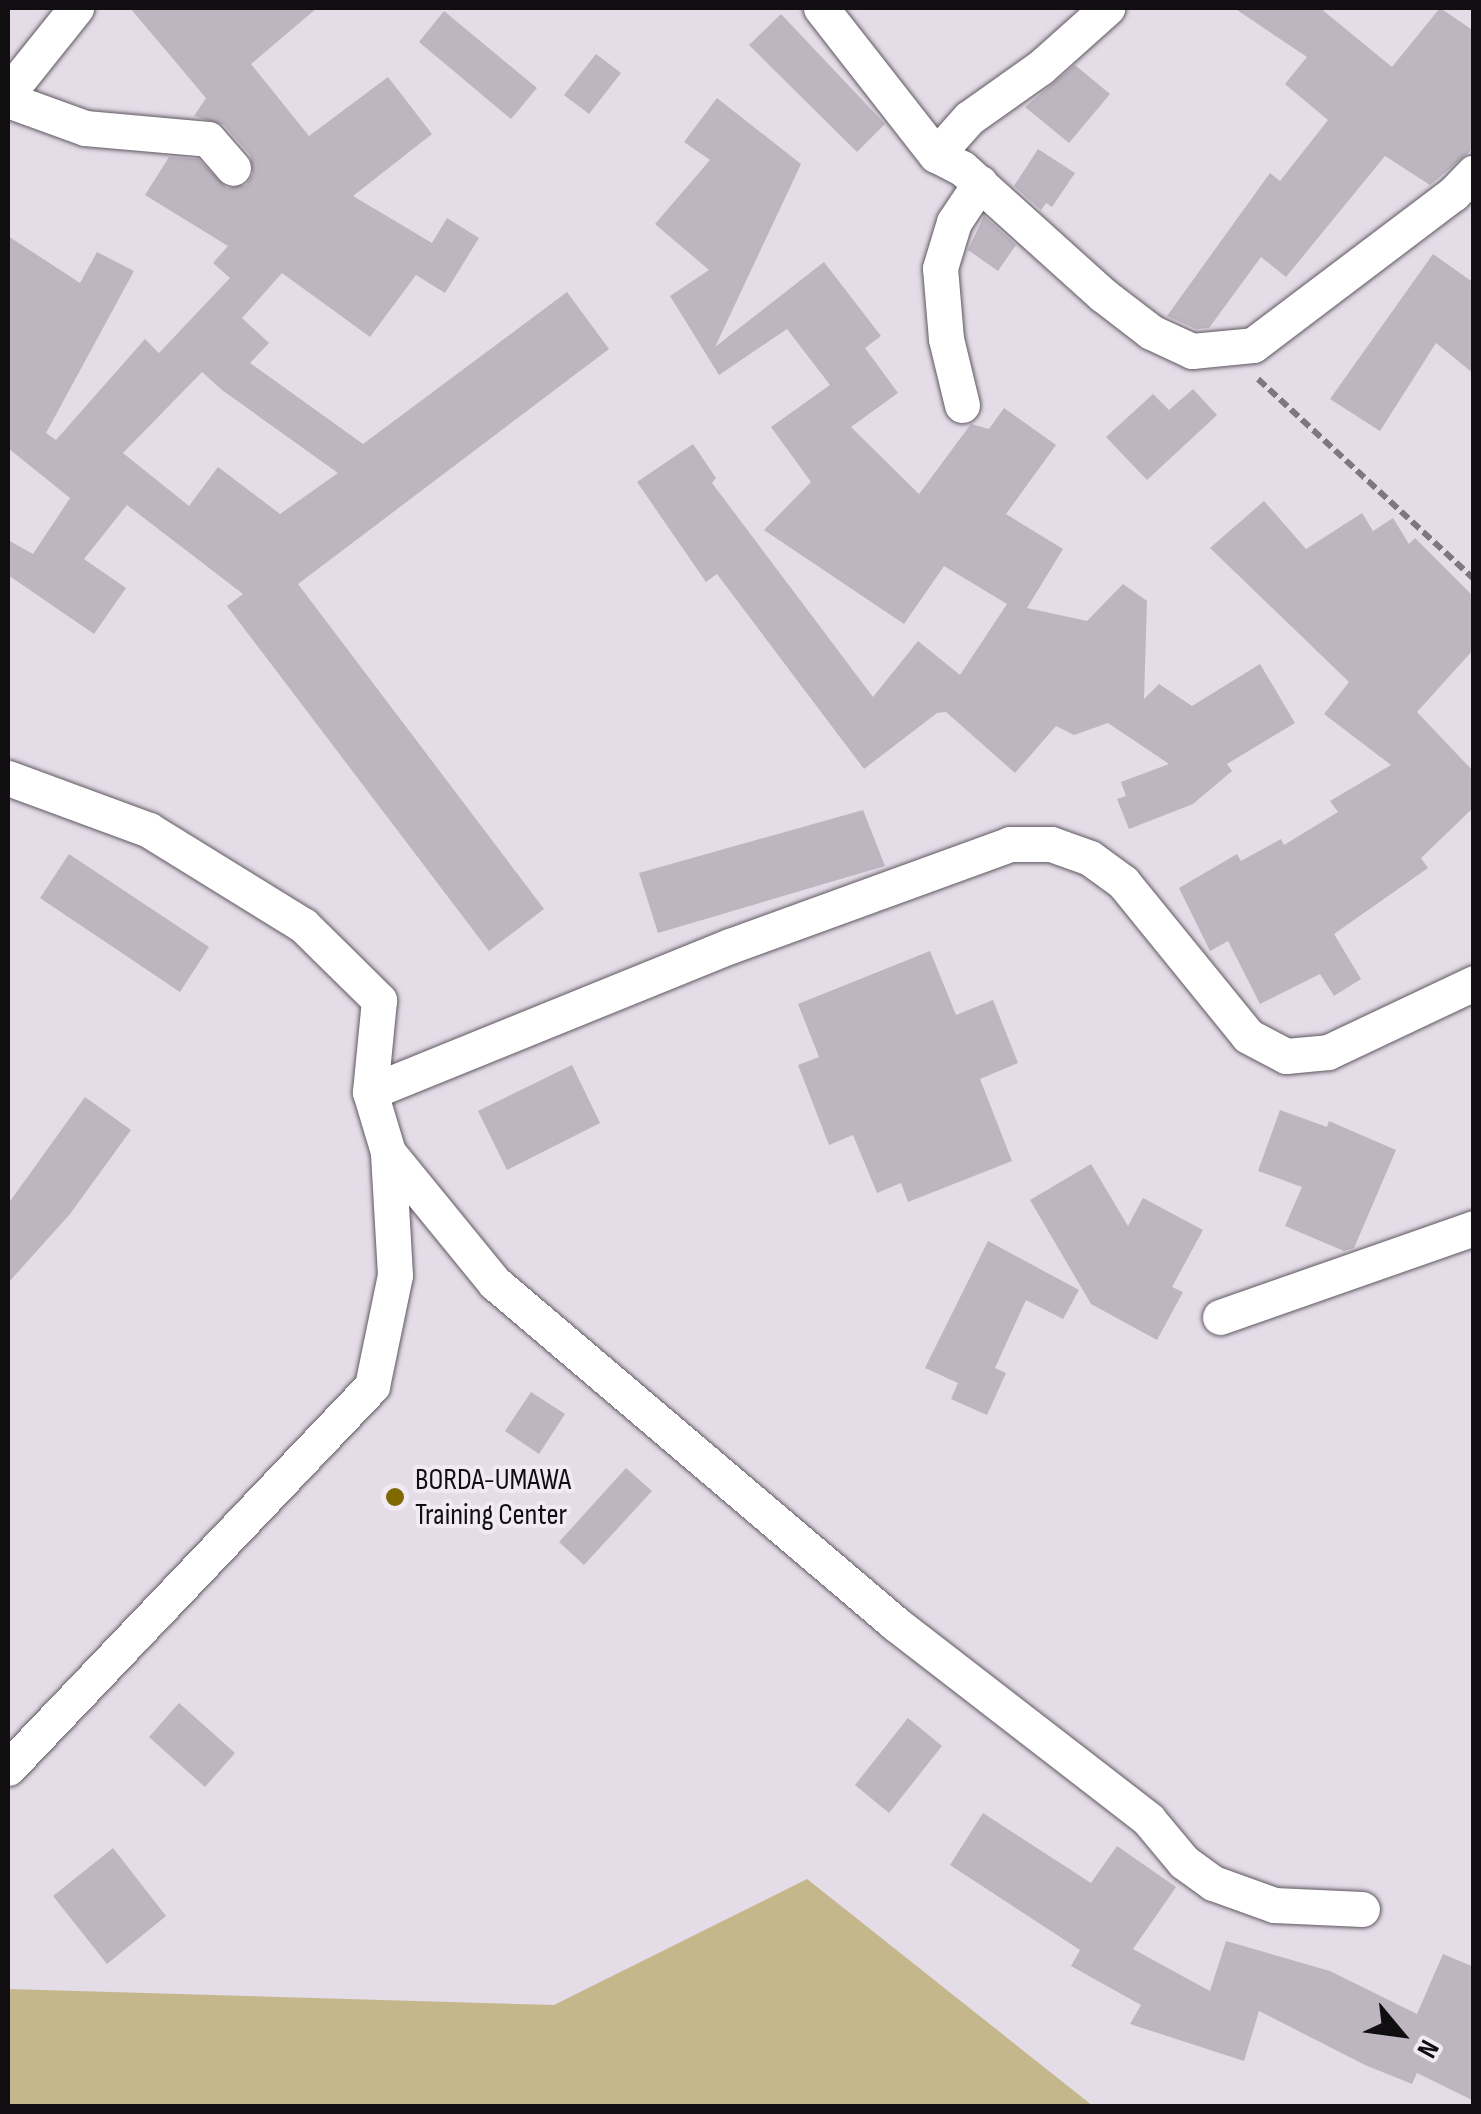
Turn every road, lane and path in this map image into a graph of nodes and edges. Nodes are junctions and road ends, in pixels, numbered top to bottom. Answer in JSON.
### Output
{"nodes":[{"id":1,"x":76,"y":8,"type":"edge"},
{"id":2,"x":821,"y":8,"type":"edge"},
{"id":3,"x":1107,"y":8,"type":"edge"},
{"id":4,"x":8,"y":97,"type":"edge"},
{"id":5,"x":936,"y":155,"type":"junction"},
{"id":6,"x":233,"y":168,"type":"dead end"},
{"id":7,"x":1474,"y":172,"type":"edge"},
{"id":8,"x":980,"y":183,"type":"junction"},
{"id":9,"x":1227,"y":350,"type":"junction"},
{"id":10,"x":962,"y":405,"type":"dead end"},
{"id":11,"x":1474,"y":578,"type":"edge"},
{"id":12,"x":8,"y":778,"type":"edge"},
{"id":13,"x":1474,"y":983,"type":"edge"},
{"id":14,"x":370,"y":1092,"type":"junction"},
{"id":15,"x":388,"y":1152,"type":"junction"},
{"id":16,"x":1474,"y":1228,"type":"edge"},
{"id":17,"x":1220,"y":1318,"type":"dead end"},
{"id":18,"x":8,"y":1768,"type":"edge"},
{"id":19,"x":1362,"y":1909,"type":"dead end"}],
"edges":[{"from":1,"to":4,"type":"street"},
{"from":2,"to":5,"type":"street"},
{"from":3,"to":5,"type":"street"},
{"from":4,"to":6,"type":"street"},
{"from":5,"to":8,"type":"street"},
{"from":7,"to":9,"type":"street"},
{"from":8,"to":9,"type":"street"},
{"from":8,"to":10,"type":"street"},
{"from":9,"to":11,"type":"path"},
{"from":12,"to":14,"type":"street"},
{"from":13,"to":14,"type":"street"},
{"from":14,"to":15,"type":"street"},
{"from":15,"to":18,"type":"street"},
{"from":15,"to":19,"type":"street"},
{"from":16,"to":17,"type":"street"}]}
